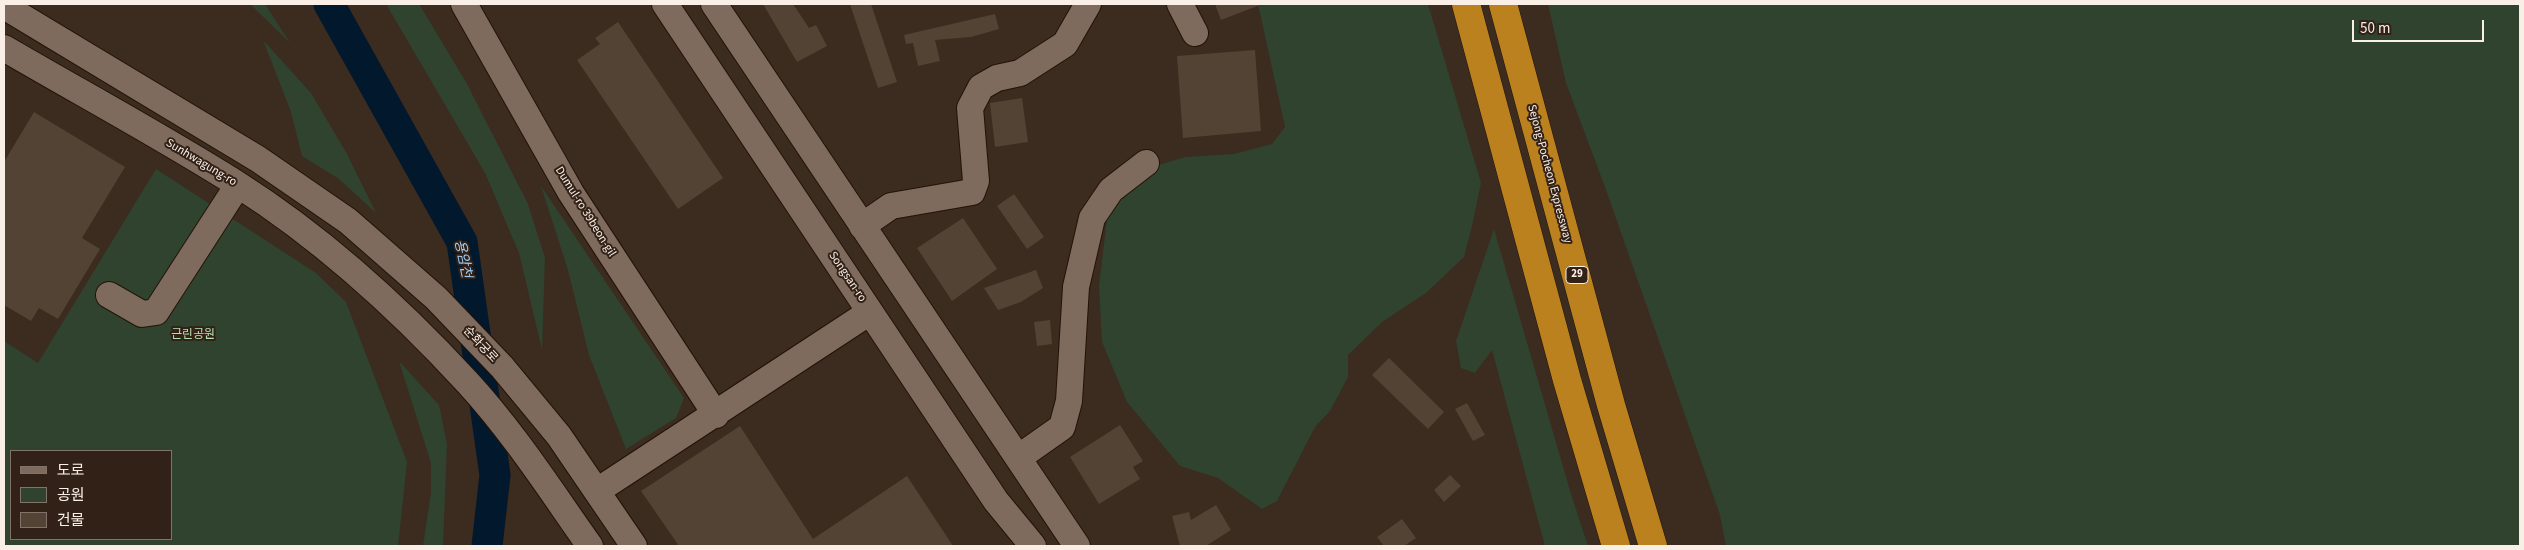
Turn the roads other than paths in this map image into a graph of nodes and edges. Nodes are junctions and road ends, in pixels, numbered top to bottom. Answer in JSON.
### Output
{"nodes":[{"id":1,"x":464,"y":4,"type":"edge"},
{"id":2,"x":665,"y":4,"type":"edge"},
{"id":3,"x":714,"y":4,"type":"edge"},
{"id":4,"x":1088,"y":4,"type":"edge"},
{"id":5,"x":1180,"y":4,"type":"edge"},
{"id":6,"x":1466,"y":4,"type":"edge"},
{"id":7,"x":1503,"y":4,"type":"edge"},
{"id":8,"x":4,"y":6,"type":"edge"},
{"id":9,"x":1196,"y":33,"type":"dead end"},
{"id":10,"x":4,"y":48,"type":"edge"},
{"id":11,"x":1146,"y":163,"type":"dead end"},
{"id":12,"x":238,"y":185,"type":"junction"},
{"id":13,"x":862,"y":226,"type":"junction"},
{"id":14,"x":109,"y":295,"type":"dead end"},
{"id":15,"x":870,"y":312,"type":"junction"},
{"id":16,"x":716,"y":415,"type":"junction"},
{"id":17,"x":1018,"y":458,"type":"junction"},
{"id":18,"x":596,"y":489,"type":"junction"},
{"id":19,"x":996,"y":501,"type":"junction"},
{"id":20,"x":590,"y":546,"type":"edge"},
{"id":21,"x":634,"y":546,"type":"edge"},
{"id":22,"x":1021,"y":546,"type":"edge"},
{"id":23,"x":1033,"y":546,"type":"edge"},
{"id":24,"x":1077,"y":546,"type":"edge"},
{"id":25,"x":1616,"y":546,"type":"edge"},
{"id":26,"x":1653,"y":546,"type":"edge"}],
"edges":[{"from":1,"to":16,"type":"street","name":"Dumul-ro 39beon-gil"},
{"from":2,"to":15,"type":"street","name":"Songsan-ro"},
{"from":3,"to":13,"type":"street"},
{"from":4,"to":13,"type":"street"},
{"from":5,"to":9,"type":"street"},
{"from":6,"to":25,"type":"highway"},
{"from":7,"to":26,"type":"highway","name":"Sejong-Pocheon Expressway","number":"29"},
{"from":8,"to":18,"type":"street","name":"순화궁로"},
{"from":10,"to":12,"type":"street","name":"Sunhwagung-ro"},
{"from":11,"to":17,"type":"street"},
{"from":12,"to":14,"type":"street"},
{"from":12,"to":20,"type":"street","name":"Sunhwagung-ro"},
{"from":13,"to":17,"type":"street"},
{"from":15,"to":16,"type":"street"},
{"from":15,"to":19,"type":"street","name":"Songsan-ro"},
{"from":16,"to":18,"type":"street"},
{"from":17,"to":24,"type":"street"},
{"from":18,"to":21,"type":"street"},
{"from":19,"to":22,"type":"street"},
{"from":19,"to":23,"type":"street","name":"Songsan-ro"}]}
